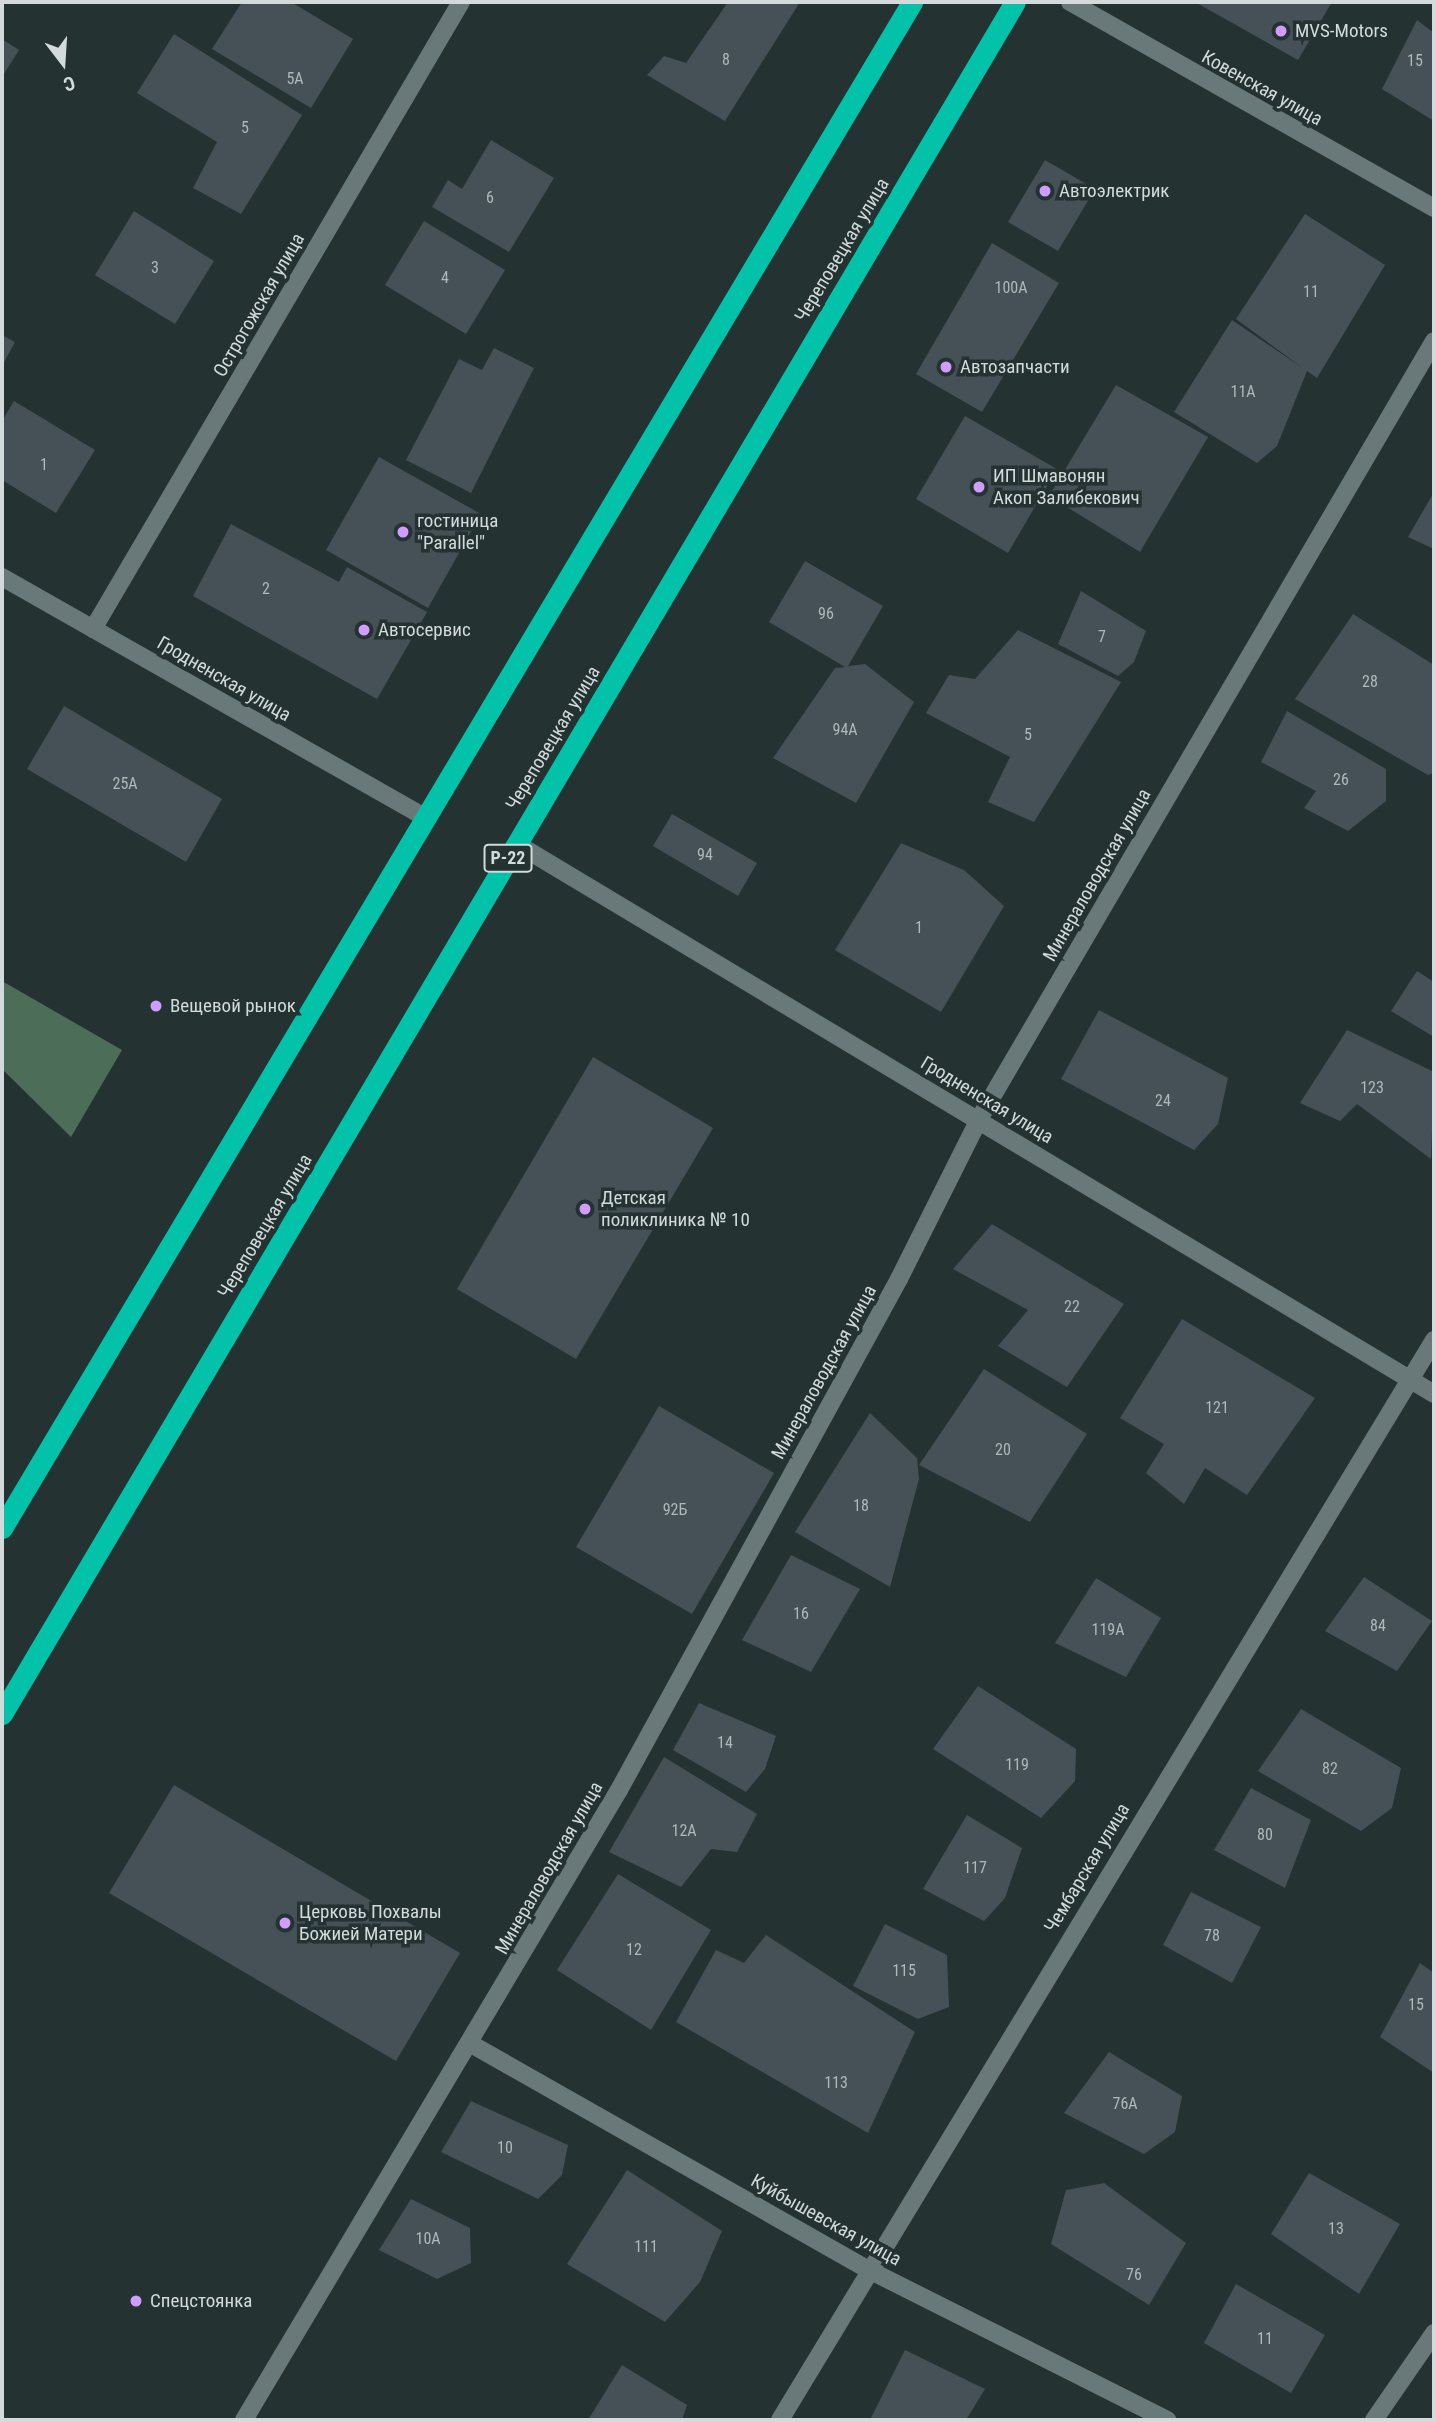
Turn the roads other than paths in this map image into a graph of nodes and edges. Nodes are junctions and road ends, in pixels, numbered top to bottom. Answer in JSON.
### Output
{"nodes":[{"id":1,"x":461,"y":2,"type":"edge"},
{"id":2,"x":912,"y":2,"type":"edge"},
{"id":3,"x":1016,"y":2,"type":"edge"},
{"id":4,"x":1069,"y":2,"type":"edge"},
{"id":5,"x":1434,"y":208,"type":"edge"},
{"id":6,"x":1434,"y":341,"type":"edge"},
{"id":7,"x":2,"y":577,"type":"edge"},
{"id":8,"x":93,"y":629,"type":"junction"},
{"id":9,"x":426,"y":818,"type":"junction"},
{"id":10,"x":517,"y":844,"type":"junction"},
{"id":11,"x":979,"y":1119,"type":"junction"},
{"id":12,"x":1434,"y":1340,"type":"edge"},
{"id":13,"x":1407,"y":1379,"type":"junction"},
{"id":14,"x":1434,"y":1394,"type":"edge"},
{"id":15,"x":2,"y":1528,"type":"edge"},
{"id":16,"x":2,"y":1714,"type":"edge"},
{"id":17,"x":471,"y":2044,"type":"junction"},
{"id":18,"x":869,"y":2270,"type":"junction"},
{"id":19,"x":1434,"y":2333,"type":"edge"},
{"id":20,"x":244,"y":2420,"type":"edge"},
{"id":21,"x":780,"y":2420,"type":"edge"},
{"id":22,"x":1167,"y":2420,"type":"edge"},
{"id":23,"x":1374,"y":2420,"type":"edge"}],
"edges":[{"from":1,"to":8,"type":"street","name":"Острогожская улица"},
{"from":2,"to":9,"type":"highway"},
{"from":3,"to":10,"type":"highway","name":"Череповецкая улица","number":"Р-22"},
{"from":4,"to":5,"type":"street","name":"Ковенская улица"},
{"from":6,"to":11,"type":"street","name":"Минераловодская улица"},
{"from":7,"to":8,"type":"street","name":"Гродненская улица"},
{"from":8,"to":9,"type":"street","name":"Гродненская улица"},
{"from":9,"to":15,"type":"highway"},
{"from":10,"to":11,"type":"street","name":"Гродненская улица"},
{"from":10,"to":16,"type":"highway","name":"Череповецкая улица","number":"Р-22"},
{"from":11,"to":13,"type":"street","name":"Гродненская улица"},
{"from":11,"to":17,"type":"street","name":"Минераловодская улица"},
{"from":12,"to":13,"type":"street","name":"Чембарская улица"},
{"from":13,"to":14,"type":"street","name":"Гродненская улица"},
{"from":13,"to":18,"type":"street","name":"Чембарская улица"},
{"from":17,"to":18,"type":"street","name":"Куйбышевская улица"},
{"from":17,"to":20,"type":"street","name":"Минераловодская улица"},
{"from":18,"to":21,"type":"street","name":"Чембарская улица"},
{"from":18,"to":22,"type":"street","name":"Куйбышевская улица"},
{"from":19,"to":23,"type":"street"}]}
